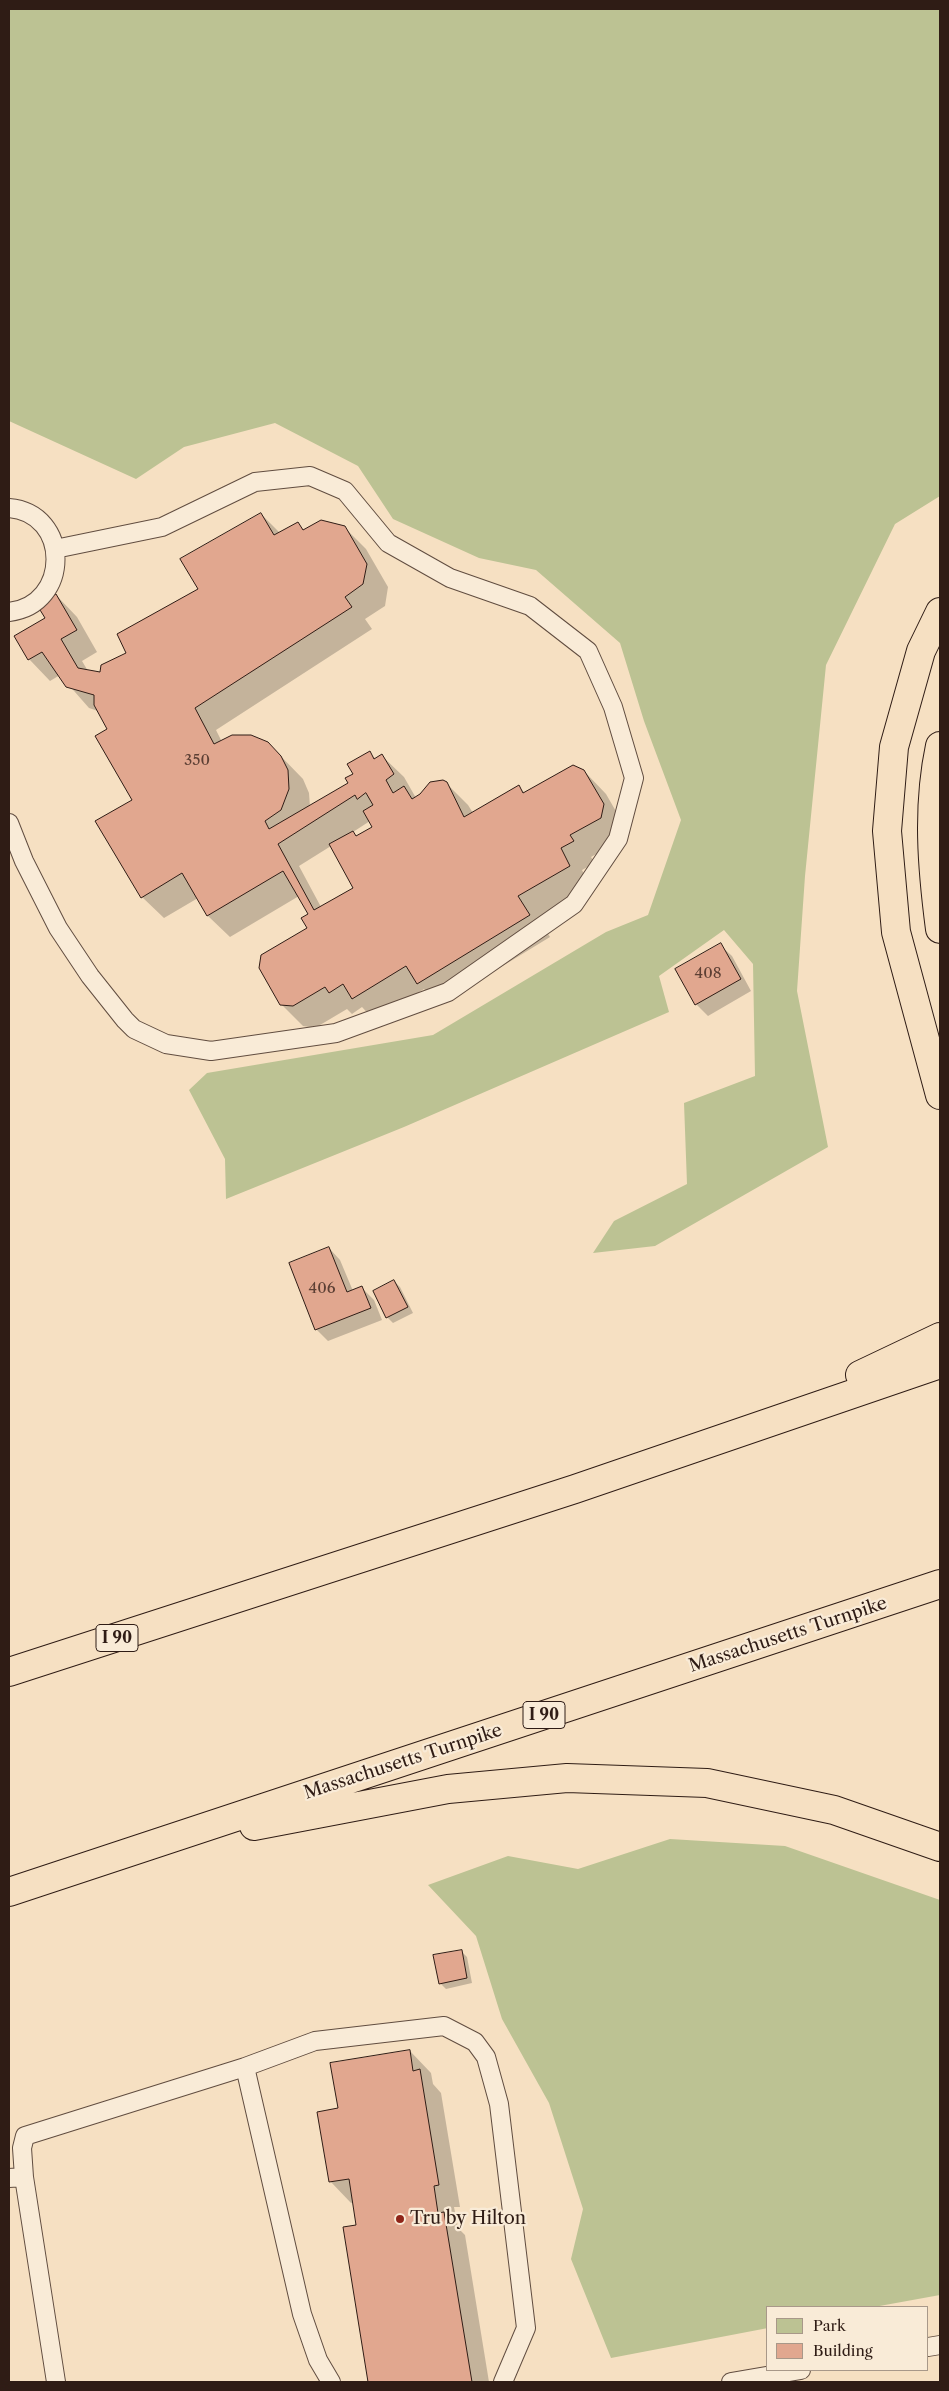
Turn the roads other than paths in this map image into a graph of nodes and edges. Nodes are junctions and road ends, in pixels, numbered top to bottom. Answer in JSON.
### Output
{"nodes":[{"id":1,"x":9,"y":508,"type":"edge"},
{"id":2,"x":55,"y":549,"type":"junction"},
{"id":3,"x":9,"y":612,"type":"edge"},
{"id":4,"x":940,"y":612,"type":"edge"},
{"id":5,"x":940,"y":746,"type":"edge"},
{"id":6,"x":9,"y":823,"type":"edge"},
{"id":7,"x":940,"y":929,"type":"edge"},
{"id":8,"x":940,"y":1094,"type":"edge"},
{"id":9,"x":938,"y":1348,"type":"edge"},
{"id":10,"x":940,"y":1584,"type":"edge"},
{"id":11,"x":9,"y":1672,"type":"edge"},
{"id":12,"x":147,"y":1847,"type":"junction"},
{"id":13,"x":940,"y":1847,"type":"edge"},
{"id":14,"x":9,"y":1892,"type":"edge"},
{"id":15,"x":245,"y":2067,"type":"junction"},
{"id":16,"x":16,"y":2178,"type":"edge"},
{"id":17,"x":795,"y":2371,"type":"edge"},
{"id":18,"x":56,"y":2382,"type":"edge"},
{"id":19,"x":331,"y":2382,"type":"edge"},
{"id":20,"x":503,"y":2382,"type":"edge"},
{"id":21,"x":731,"y":2382,"type":"edge"}],
"edges":[{"from":1,"to":2,"type":"lane"},
{"from":2,"to":3,"type":"lane"},
{"from":2,"to":6,"type":"lane"},
{"from":4,"to":8,"type":"highway"},
{"from":5,"to":7,"type":"highway"},
{"from":9,"to":11,"type":"highway","number":"I 90"},
{"from":10,"to":12,"type":"highway","name":"Massachusetts Turnpike","number":"I 90"},
{"from":12,"to":13,"type":"highway"},
{"from":12,"to":14,"type":"highway","name":"Massachusetts Turnpike","number":"I 90"},
{"from":15,"to":16,"type":"lane"},
{"from":15,"to":19,"type":"lane"},
{"from":15,"to":20,"type":"lane"},
{"from":16,"to":18,"type":"lane"},
{"from":17,"to":21,"type":"lane"}]}
